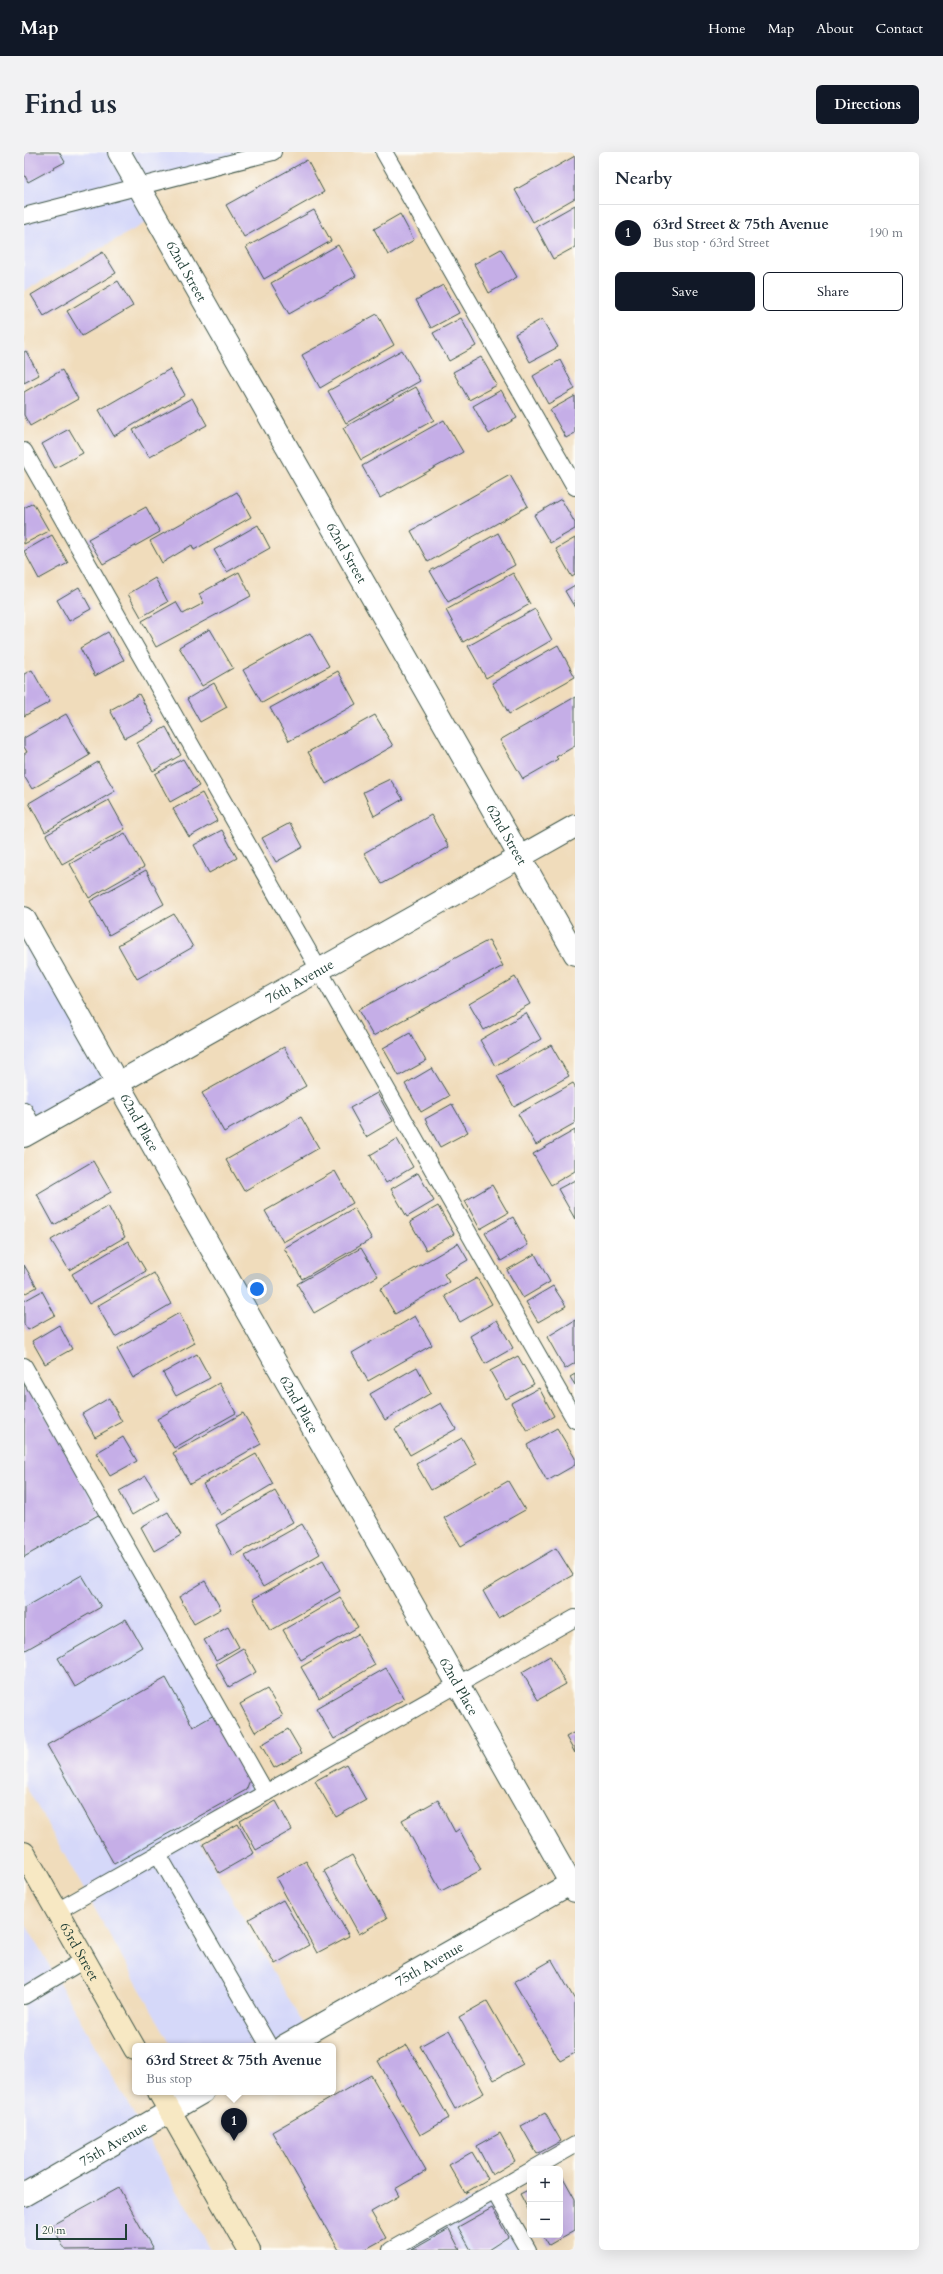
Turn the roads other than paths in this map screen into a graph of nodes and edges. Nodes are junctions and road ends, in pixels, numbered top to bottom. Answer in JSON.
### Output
{"nodes":[{"id":1,"x":119,"y":152,"type":"edge"},
{"id":2,"x":273,"y":152,"type":"edge"},
{"id":3,"x":384,"y":152,"type":"edge"},
{"id":4,"x":138,"y":186,"type":"junction"},
{"id":5,"x":24,"y":216,"type":"edge"},
{"id":6,"x":24,"y":451,"type":"edge"},
{"id":7,"x":575,"y":487,"type":"edge"},
{"id":8,"x":575,"y":826,"type":"edge"},
{"id":9,"x":520,"y":858,"type":"junction"},
{"id":10,"x":24,"y":918,"type":"edge"},
{"id":11,"x":575,"y":954,"type":"edge"},
{"id":12,"x":319,"y":970,"type":"junction"},
{"id":13,"x":118,"y":1084,"type":"junction"},
{"id":14,"x":24,"y":1110,"type":"edge"},
{"id":15,"x":30,"y":1133,"type":"edge"},
{"id":16,"x":24,"y":1366,"type":"edge"},
{"id":17,"x":575,"y":1420,"type":"edge"},
{"id":18,"x":575,"y":1618,"type":"edge"},
{"id":19,"x":458,"y":1684,"type":"junction"},
{"id":20,"x":266,"y":1793,"type":"junction"},
{"id":21,"x":24,"y":1854,"type":"edge"},
{"id":22,"x":158,"y":1854,"type":"junction"},
{"id":23,"x":574,"y":1885,"type":"edge"},
{"id":24,"x":57,"y":1911,"type":"junction"},
{"id":25,"x":84,"y":1960,"type":"junction"},
{"id":26,"x":24,"y":1996,"type":"edge"},
{"id":27,"x":267,"y":2043,"type":"edge"},
{"id":28,"x":289,"y":2043,"type":"edge"},
{"id":29,"x":132,"y":2044,"type":"edge"},
{"id":30,"x":161,"y":2095,"type":"edge"},
{"id":31,"x":198,"y":2095,"type":"edge"},
{"id":32,"x":170,"y":2111,"type":"junction"},
{"id":33,"x":575,"y":2145,"type":"edge"},
{"id":34,"x":538,"y":2166,"type":"edge"},
{"id":35,"x":527,"y":2172,"type":"edge"},
{"id":36,"x":494,"y":2191,"type":"junction"},
{"id":37,"x":24,"y":2195,"type":"edge"},
{"id":38,"x":248,"y":2250,"type":"edge"},
{"id":39,"x":391,"y":2250,"type":"edge"},
{"id":40,"x":528,"y":2250,"type":"edge"}],
"edges":[{"from":1,"to":4,"type":"street","name":"62nd Street"},
{"from":2,"to":4,"type":"lane"},
{"from":3,"to":7,"type":"lane"},
{"from":4,"to":5,"type":"lane"},
{"from":4,"to":9,"type":"street","name":"62nd Street"},
{"from":6,"to":12,"type":"lane"},
{"from":8,"to":9,"type":"street","name":"76th Avenue"},
{"from":9,"to":11,"type":"street","name":"62nd Street"},
{"from":9,"to":12,"type":"street","name":"76th Avenue"},
{"from":10,"to":13,"type":"street","name":"62nd Place"},
{"from":12,"to":13,"type":"street","name":"76th Avenue"},
{"from":12,"to":17,"type":"lane"},
{"from":13,"to":15,"type":"street","name":"76th Avenue"},
{"from":13,"to":19,"type":"street","name":"62nd Place"},
{"from":14,"to":15,"type":"lane"},
{"from":16,"to":20,"type":"lane"},
{"from":18,"to":19,"type":"lane"},
{"from":19,"to":20,"type":"lane"},
{"from":19,"to":23,"type":"street","name":"62nd Place"},
{"from":20,"to":22,"type":"lane"},
{"from":21,"to":24,"type":"main road","name":"63rd Street"},
{"from":22,"to":24,"type":"lane"},
{"from":22,"to":27,"type":"lane"},
{"from":23,"to":28,"type":"street","name":"75th Avenue"},
{"from":24,"to":25,"type":"main road","name":"63rd Street"},
{"from":25,"to":26,"type":"lane"},
{"from":25,"to":29,"type":"main road","name":"63rd Street"},
{"from":30,"to":32,"type":"main road"},
{"from":31,"to":32,"type":"street","name":"75th Avenue"},
{"from":32,"to":37,"type":"street","name":"75th Avenue"},
{"from":32,"to":38,"type":"main road"},
{"from":33,"to":34,"type":"lane"},
{"from":35,"to":36,"type":"lane"},
{"from":36,"to":39,"type":"lane"},
{"from":36,"to":40,"type":"lane"}]}
